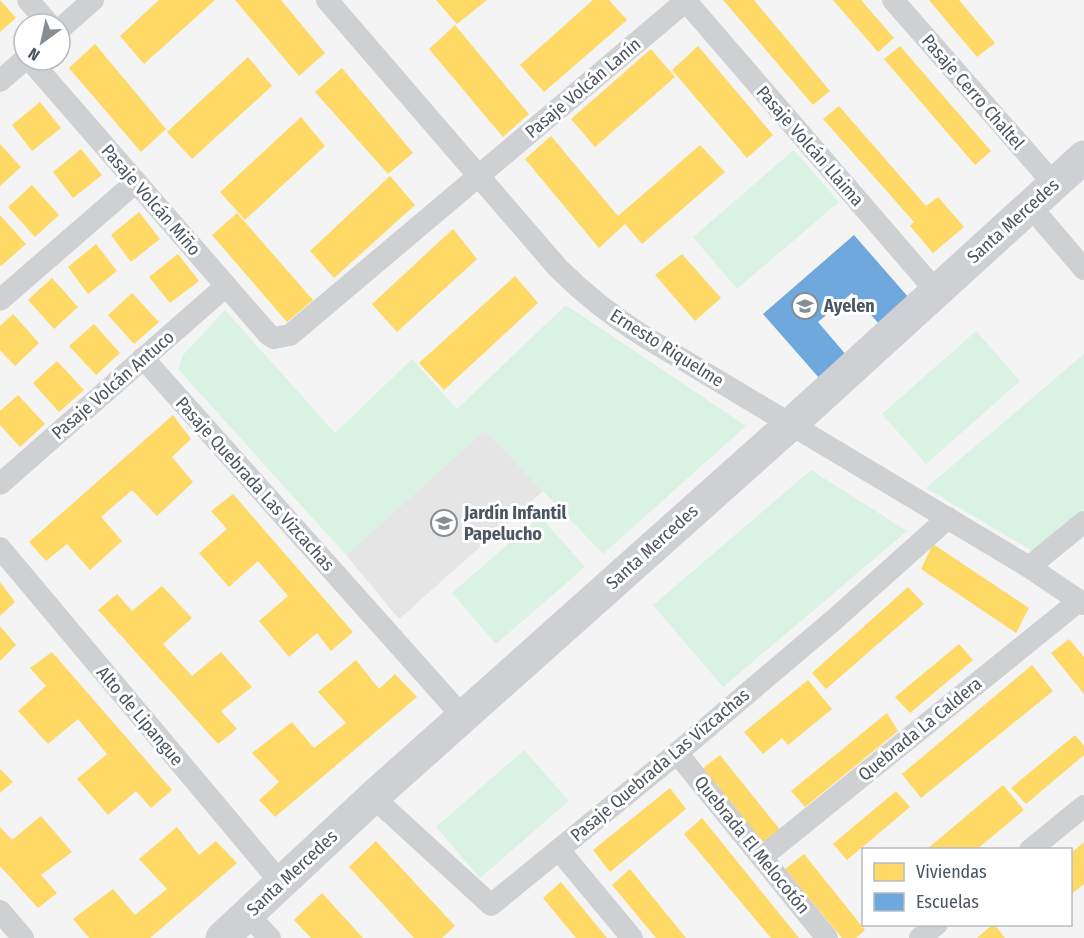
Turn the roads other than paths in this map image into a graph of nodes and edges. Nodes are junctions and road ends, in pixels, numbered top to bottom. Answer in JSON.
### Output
{"nodes":[{"id":1,"x":28,"y":0,"type":"edge"},
{"id":2,"x":93,"y":0,"type":"edge"},
{"id":3,"x":327,"y":0,"type":"edge"},
{"id":4,"x":686,"y":0,"type":"edge"},
{"id":5,"x":893,"y":0,"type":"edge"},
{"id":6,"x":38,"y":12,"type":"edge"},
{"id":7,"x":72,"y":18,"type":"edge"},
{"id":8,"x":12,"y":70,"type":"edge"},
{"id":9,"x":40,"y":72,"type":"edge"},
{"id":10,"x":0,"y":81,"type":"edge"},
{"id":11,"x":1084,"y":157,"type":"edge"},
{"id":12,"x":479,"y":175,"type":"junction"},
{"id":13,"x":136,"y":182,"type":"junction"},
{"id":14,"x":1042,"y":195,"type":"junction"},
{"id":15,"x":1084,"y":269,"type":"edge"},
{"id":16,"x":226,"y":286,"type":"junction"},
{"id":17,"x":936,"y":291,"type":"junction"},
{"id":18,"x":0,"y":300,"type":"edge"},
{"id":19,"x":143,"y":358,"type":"junction"},
{"id":20,"x":791,"y":424,"type":"junction"},
{"id":21,"x":0,"y":484,"type":"edge"},
{"id":22,"x":948,"y":518,"type":"junction"},
{"id":23,"x":1084,"y":522,"type":"edge"},
{"id":24,"x":0,"y":548,"type":"edge"},
{"id":25,"x":1029,"y":567,"type":"junction"},
{"id":26,"x":1082,"y":602,"type":"edge"},
{"id":27,"x":463,"y":717,"type":"junction"},
{"id":28,"x":677,"y":753,"type":"junction"},
{"id":29,"x":373,"y":797,"type":"junction"},
{"id":30,"x":1084,"y":806,"type":"edge"},
{"id":31,"x":1031,"y":848,"type":"edge"},
{"id":32,"x":559,"y":850,"type":"junction"},
{"id":33,"x":762,"y":857,"type":"junction"},
{"id":34,"x":281,"y":883,"type":"junction"},
{"id":35,"x":0,"y":911,"type":"edge"},
{"id":36,"x":247,"y":914,"type":"junction"},
{"id":37,"x":935,"y":926,"type":"edge"},
{"id":38,"x":23,"y":938,"type":"edge"},
{"id":39,"x":222,"y":938,"type":"edge"},
{"id":40,"x":270,"y":938,"type":"edge"},
{"id":41,"x":632,"y":938,"type":"edge"},
{"id":42,"x":827,"y":938,"type":"edge"},
{"id":43,"x":920,"y":938,"type":"edge"}],
"edges":[{"from":1,"to":6,"type":"street"},
{"from":2,"to":7,"type":"street"},
{"from":3,"to":12,"type":"street","name":"Ernesto Riquelme"},
{"from":4,"to":12,"type":"street","name":"Pasaje Volcán Lanín"},
{"from":4,"to":17,"type":"street","name":"Pasaje Volcán Llaima"},
{"from":5,"to":14,"type":"street","name":"Pasaje Cerro Chaltel"},
{"from":8,"to":10,"type":"street"},
{"from":9,"to":13,"type":"street","name":"Pasaje Volcán Miño"},
{"from":11,"to":14,"type":"street","name":"Santa Mercedes"},
{"from":12,"to":16,"type":"street","name":"Pasaje Volcán Miño"},
{"from":12,"to":20,"type":"street","name":"Ernesto Riquelme"},
{"from":13,"to":16,"type":"street","name":"Pasaje Volcán Miño"},
{"from":13,"to":18,"type":"street"},
{"from":14,"to":15,"type":"street","name":"Pasaje Cerro Chaltel"},
{"from":14,"to":17,"type":"street","name":"Santa Mercedes"},
{"from":16,"to":19,"type":"street","name":"Pasaje Volcán Antuco"},
{"from":17,"to":20,"type":"street","name":"Santa Mercedes"},
{"from":19,"to":21,"type":"street","name":"Pasaje Volcán Antuco"},
{"from":19,"to":27,"type":"street","name":"Pasaje Quebrada Las Vizcachas"},
{"from":20,"to":22,"type":"street","name":"Ernesto Riquelme"},
{"from":20,"to":27,"type":"street","name":"Santa Mercedes"},
{"from":22,"to":25,"type":"street","name":"Ernesto Riquelme"},
{"from":22,"to":28,"type":"street","name":"Pasaje Quebrada Las Vizcachas"},
{"from":23,"to":25,"type":"street"},
{"from":24,"to":34,"type":"street","name":"Alto de Lipangue"},
{"from":25,"to":26,"type":"street","name":"Ernesto Riquelme"},
{"from":26,"to":33,"type":"street","name":"Quebrada La Caldera"},
{"from":27,"to":29,"type":"street","name":"Santa Mercedes"},
{"from":28,"to":32,"type":"street","name":"Pasaje Quebrada Las Vizcachas"},
{"from":28,"to":33,"type":"street","name":"Quebrada El Melocotón"},
{"from":29,"to":32,"type":"street","name":"Pasaje Quebrada Las Vizcachas"},
{"from":29,"to":34,"type":"street","name":"Santa Mercedes"},
{"from":30,"to":31,"type":"street"},
{"from":32,"to":41,"type":"street"},
{"from":33,"to":42,"type":"street","name":"Quebrada El Melocotón"},
{"from":34,"to":36,"type":"street","name":"Santa Mercedes"},
{"from":35,"to":38,"type":"street"},
{"from":36,"to":39,"type":"street","name":"Santa Mercedes"},
{"from":36,"to":40,"type":"street"},
{"from":37,"to":43,"type":"street"}]}
